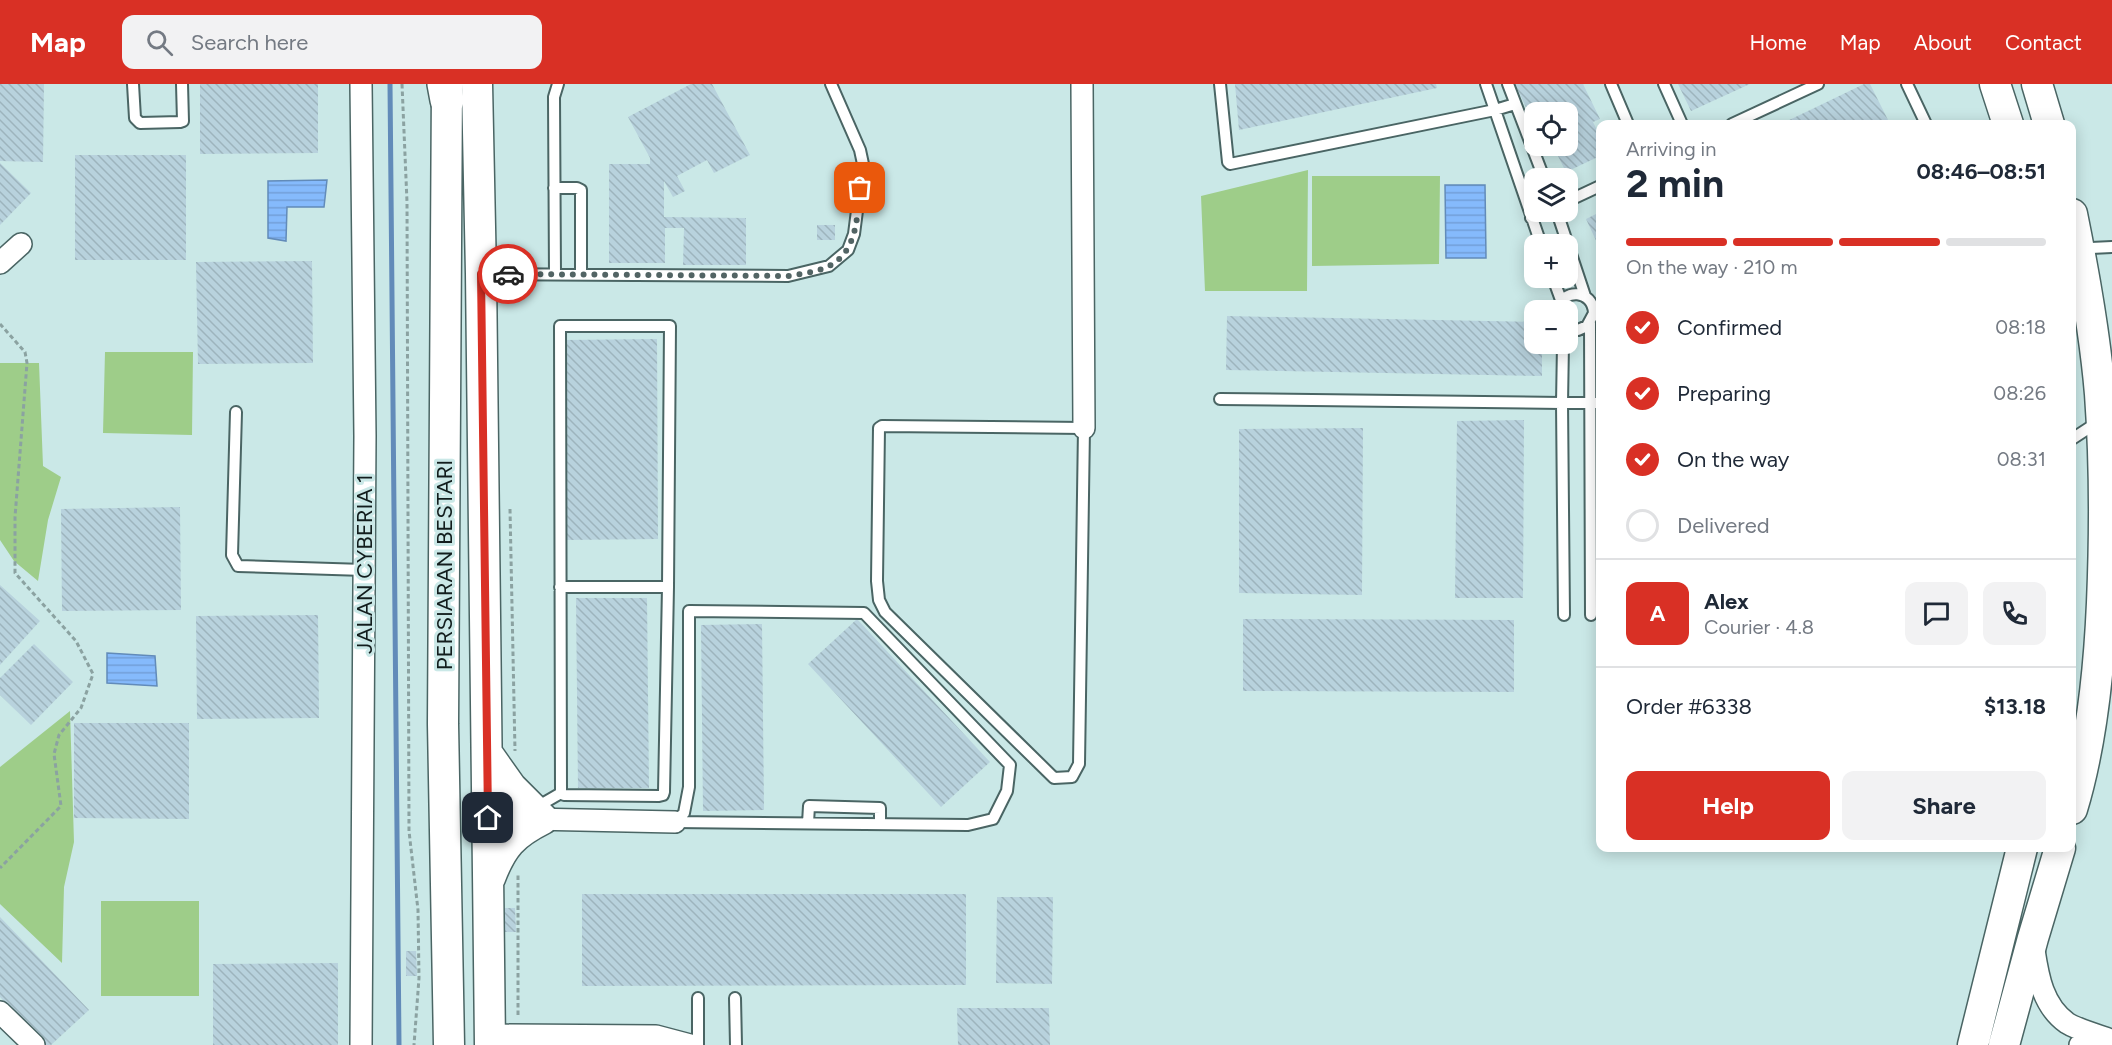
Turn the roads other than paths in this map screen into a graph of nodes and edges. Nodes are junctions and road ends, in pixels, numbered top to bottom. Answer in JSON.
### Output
{"nodes":[{"id":1,"x":133,"y":84,"type":"edge"},
{"id":2,"x":182,"y":84,"type":"edge"},
{"id":3,"x":361,"y":84,"type":"edge"},
{"id":4,"x":477,"y":84,"type":"edge"},
{"id":5,"x":558,"y":84,"type":"edge"},
{"id":6,"x":831,"y":84,"type":"edge"},
{"id":7,"x":1082,"y":84,"type":"edge"},
{"id":8,"x":1220,"y":84,"type":"edge"},
{"id":9,"x":1486,"y":84,"type":"edge"},
{"id":10,"x":1508,"y":84,"type":"edge"},
{"id":11,"x":1611,"y":84,"type":"edge"},
{"id":12,"x":1664,"y":84,"type":"edge"},
{"id":13,"x":1818,"y":84,"type":"edge"},
{"id":14,"x":1907,"y":84,"type":"edge"},
{"id":15,"x":2037,"y":84,"type":"edge"},
{"id":16,"x":446,"y":89,"type":"edge"},
{"id":17,"x":1515,"y":104,"type":"junction"},
{"id":18,"x":1495,"y":110,"type":"junction"},
{"id":19,"x":1626,"y":120,"type":"edge"},
{"id":20,"x":1680,"y":120,"type":"edge"},
{"id":21,"x":1741,"y":120,"type":"edge"},
{"id":22,"x":1924,"y":120,"type":"edge"},
{"id":23,"x":2048,"y":120,"type":"edge"},
{"id":24,"x":1540,"y":168,"type":"edge"},
{"id":25,"x":554,"y":188,"type":"junction"},
{"id":26,"x":1596,"y":188,"type":"edge"},
{"id":27,"x":1578,"y":196,"type":"edge"},
{"id":28,"x":1524,"y":197,"type":"edge"},
{"id":29,"x":1560,"y":222,"type":"edge"},
{"id":30,"x":2076,"y":239,"type":"edge"},
{"id":31,"x":21,"y":244,"type":"dead end"},
{"id":32,"x":2077,"y":245,"type":"junction"},
{"id":33,"x":2112,"y":247,"type":"edge"},
{"id":34,"x":0,"y":263,"type":"edge"},
{"id":35,"x":481,"y":274,"type":"junction"},
{"id":36,"x":555,"y":275,"type":"junction"},
{"id":37,"x":581,"y":275,"type":"junction"},
{"id":38,"x":1585,"y":296,"type":"junction"},
{"id":39,"x":1564,"y":300,"type":"edge"},
{"id":40,"x":1596,"y":316,"type":"edge"},
{"id":41,"x":1590,"y":327,"type":"junction"},
{"id":42,"x":1578,"y":329,"type":"edge"},
{"id":43,"x":1563,"y":354,"type":"edge"},
{"id":44,"x":1220,"y":399,"type":"dead end"},
{"id":45,"x":1562,"y":403,"type":"junction"},
{"id":46,"x":1595,"y":403,"type":"edge"},
{"id":47,"x":236,"y":412,"type":"dead end"},
{"id":48,"x":2101,"y":421,"type":"junction"},
{"id":49,"x":1084,"y":428,"type":"junction"},
{"id":50,"x":2076,"y":437,"type":"edge"},
{"id":51,"x":2108,"y":544,"type":"edge"},
{"id":52,"x":364,"y":570,"type":"junction"},
{"id":53,"x":668,"y":586,"type":"junction"},
{"id":54,"x":560,"y":587,"type":"junction"},
{"id":55,"x":1564,"y":615,"type":"dead end"},
{"id":56,"x":1591,"y":615,"type":"dead end"},
{"id":57,"x":443,"y":724,"type":"junction"},
{"id":58,"x":487,"y":753,"type":"junction"},
{"id":59,"x":561,"y":793,"type":"junction"},
{"id":60,"x":2076,"y":796,"type":"edge"},
{"id":61,"x":604,"y":809,"type":"junction"},
{"id":62,"x":538,"y":814,"type":"junction"},
{"id":63,"x":488,"y":818,"type":"junction"},
{"id":64,"x":675,"y":822,"type":"junction"},
{"id":65,"x":808,"y":823,"type":"junction"},
{"id":66,"x":880,"y":824,"type":"junction"},
{"id":67,"x":2021,"y":852,"type":"edge"},
{"id":68,"x":2059,"y":852,"type":"edge"},
{"id":69,"x":488,"y":883,"type":"junction"},
{"id":70,"x":447,"y":912,"type":"junction"},
{"id":71,"x":2033,"y":938,"type":"junction"},
{"id":72,"x":698,"y":998,"type":"dead end"},
{"id":73,"x":735,"y":998,"type":"dead end"},
{"id":74,"x":0,"y":1011,"type":"edge"},
{"id":75,"x":499,"y":1039,"type":"edge"},
{"id":76,"x":2110,"y":1039,"type":"edge"},
{"id":77,"x":34,"y":1045,"type":"edge"},
{"id":78,"x":361,"y":1045,"type":"edge"},
{"id":79,"x":449,"y":1045,"type":"edge"},
{"id":80,"x":690,"y":1045,"type":"edge"},
{"id":81,"x":698,"y":1045,"type":"edge"},
{"id":82,"x":736,"y":1045,"type":"edge"},
{"id":83,"x":1972,"y":1045,"type":"edge"},
{"id":84,"x":2004,"y":1045,"type":"edge"},
{"id":85,"x":2080,"y":1045,"type":"edge"}],
"edges":[{"from":1,"to":2,"type":"lane"},
{"from":3,"to":52,"type":"street","name":"JALAN CYBERIA 1"},
{"from":4,"to":35,"type":"main road","name":"PERSIARAN BESTARI"},
{"from":5,"to":25,"type":"lane"},
{"from":6,"to":37,"type":"lane"},
{"from":7,"to":49,"type":"street"},
{"from":8,"to":18,"type":"lane"},
{"from":9,"to":18,"type":"lane"},
{"from":10,"to":17,"type":"lane"},
{"from":11,"to":19,"type":"lane"},
{"from":12,"to":20,"type":"lane"},
{"from":13,"to":21,"type":"lane"},
{"from":14,"to":22,"type":"lane"},
{"from":15,"to":23,"type":"main road"},
{"from":16,"to":57,"type":"main road","name":"PERSIARAN BESTARI"},
{"from":17,"to":18,"type":"lane"},
{"from":17,"to":24,"type":"lane"},
{"from":18,"to":28,"type":"lane"},
{"from":25,"to":36,"type":"lane"},
{"from":25,"to":37,"type":"lane"},
{"from":26,"to":27,"type":"lane"},
{"from":29,"to":38,"type":"lane"},
{"from":30,"to":32,"type":"main road"},
{"from":31,"to":34,"type":"street"},
{"from":32,"to":33,"type":"lane"},
{"from":32,"to":48,"type":"main road"},
{"from":35,"to":36,"type":"lane"},
{"from":35,"to":58,"type":"main road","name":"PERSIARAN BESTARI"},
{"from":36,"to":37,"type":"lane"},
{"from":38,"to":39,"type":"lane"},
{"from":38,"to":41,"type":"lane"},
{"from":40,"to":41,"type":"lane"},
{"from":41,"to":42,"type":"lane"},
{"from":41,"to":46,"type":"lane"},
{"from":43,"to":45,"type":"lane"},
{"from":44,"to":45,"type":"lane"},
{"from":45,"to":46,"type":"lane"},
{"from":45,"to":55,"type":"lane"},
{"from":46,"to":56,"type":"lane"},
{"from":47,"to":52,"type":"lane"},
{"from":48,"to":50,"type":"lane"},
{"from":48,"to":51,"type":"main road"},
{"from":49,"to":49,"type":"lane"},
{"from":51,"to":60,"type":"main road"},
{"from":52,"to":78,"type":"street","name":"JALAN CYBERIA 1"},
{"from":53,"to":54,"type":"lane"},
{"from":53,"to":54,"type":"lane"},
{"from":53,"to":61,"type":"lane"},
{"from":54,"to":59,"type":"lane"},
{"from":57,"to":63,"type":"main road"},
{"from":57,"to":70,"type":"main road","name":"PERSIARAN BESTARI"},
{"from":58,"to":62,"type":"main road"},
{"from":58,"to":63,"type":"main road","name":"PERSIARAN BESTARI"},
{"from":59,"to":61,"type":"lane"},
{"from":59,"to":62,"type":"lane"},
{"from":61,"to":62,"type":"street"},
{"from":61,"to":64,"type":"street"},
{"from":62,"to":63,"type":"street"},
{"from":62,"to":69,"type":"main road"},
{"from":63,"to":69,"type":"main road","name":"PERSIARAN BESTARI"},
{"from":63,"to":70,"type":"main road"},
{"from":64,"to":65,"type":"lane"},
{"from":64,"to":66,"type":"lane"},
{"from":65,"to":66,"type":"lane"},
{"from":65,"to":66,"type":"lane"},
{"from":67,"to":83,"type":"main road"},
{"from":68,"to":71,"type":"main road"},
{"from":69,"to":75,"type":"main road","name":"PERSIARAN BESTARI"},
{"from":70,"to":79,"type":"main road","name":"PERSIARAN BESTARI"},
{"from":71,"to":76,"type":"street"},
{"from":71,"to":84,"type":"main road"},
{"from":72,"to":81,"type":"lane"},
{"from":73,"to":82,"type":"lane"},
{"from":74,"to":77,"type":"street"},
{"from":75,"to":80,"type":"street"},
{"from":76,"to":85,"type":"street"}]}
